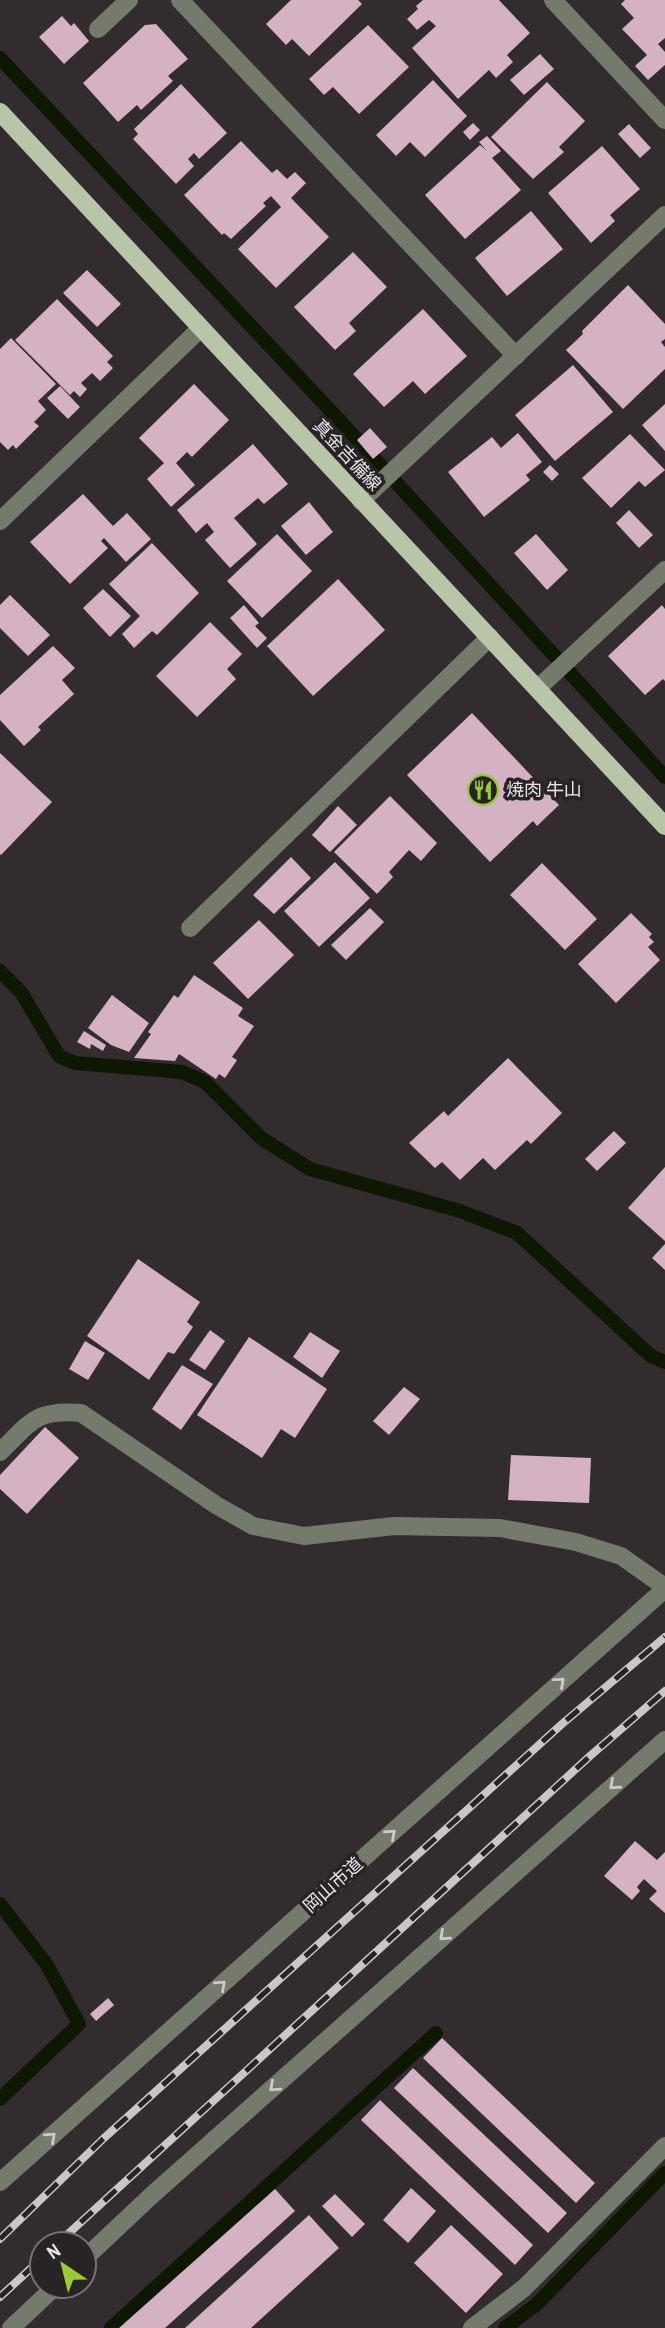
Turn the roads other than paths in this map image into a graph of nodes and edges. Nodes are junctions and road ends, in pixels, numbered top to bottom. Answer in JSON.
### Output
{"nodes":[{"id":1,"x":129,"y":0,"type":"edge"},
{"id":2,"x":180,"y":0,"type":"edge"},
{"id":3,"x":553,"y":0,"type":"edge"},
{"id":4,"x":98,"y":29,"type":"dead end"},
{"id":5,"x":0,"y":112,"type":"edge"},
{"id":6,"x":665,"y":120,"type":"edge"},
{"id":7,"x":665,"y":215,"type":"edge"},
{"id":8,"x":201,"y":328,"type":"junction"},
{"id":9,"x":516,"y":356,"type":"junction"},
{"id":10,"x":361,"y":501,"type":"junction"},
{"id":11,"x":0,"y":521,"type":"edge"},
{"id":12,"x":665,"y":570,"type":"edge"},
{"id":13,"x":490,"y":637,"type":"junction"},
{"id":14,"x":545,"y":682,"type":"junction"},
{"id":15,"x":665,"y":825,"type":"edge"},
{"id":16,"x":190,"y":928,"type":"dead end"},
{"id":17,"x":0,"y":1452,"type":"edge"},
{"id":18,"x":665,"y":1588,"type":"edge"},
{"id":19,"x":665,"y":1740,"type":"edge"},
{"id":20,"x":665,"y":2146,"type":"edge"},
{"id":21,"x":0,"y":2182,"type":"edge"},
{"id":22,"x":98,"y":2246,"type":"edge"},
{"id":23,"x":41,"y":2300,"type":"edge"},
{"id":24,"x":11,"y":2328,"type":"edge"},
{"id":25,"x":472,"y":2328,"type":"edge"}],
"edges":[{"from":1,"to":4,"type":"street"},
{"from":2,"to":9,"type":"street"},
{"from":3,"to":6,"type":"street"},
{"from":5,"to":8,"type":"main road","name":"真金吉備線"},
{"from":7,"to":9,"type":"street"},
{"from":8,"to":10,"type":"main road","name":"真金吉備線"},
{"from":8,"to":11,"type":"street"},
{"from":9,"to":10,"type":"street"},
{"from":10,"to":13,"type":"main road","name":"真金吉備線"},
{"from":12,"to":14,"type":"street"},
{"from":13,"to":14,"type":"main road","name":"真金吉備線"},
{"from":13,"to":16,"type":"street"},
{"from":14,"to":15,"type":"main road","name":"真金吉備線"},
{"from":17,"to":18,"type":"street"},
{"from":21,"to":18,"type":"street","name":"岡山市道","one_way":true},
{"from":19,"to":22,"type":"street","one_way":true},
{"from":20,"to":25,"type":"street"},
{"from":23,"to":24,"type":"street"}]}
